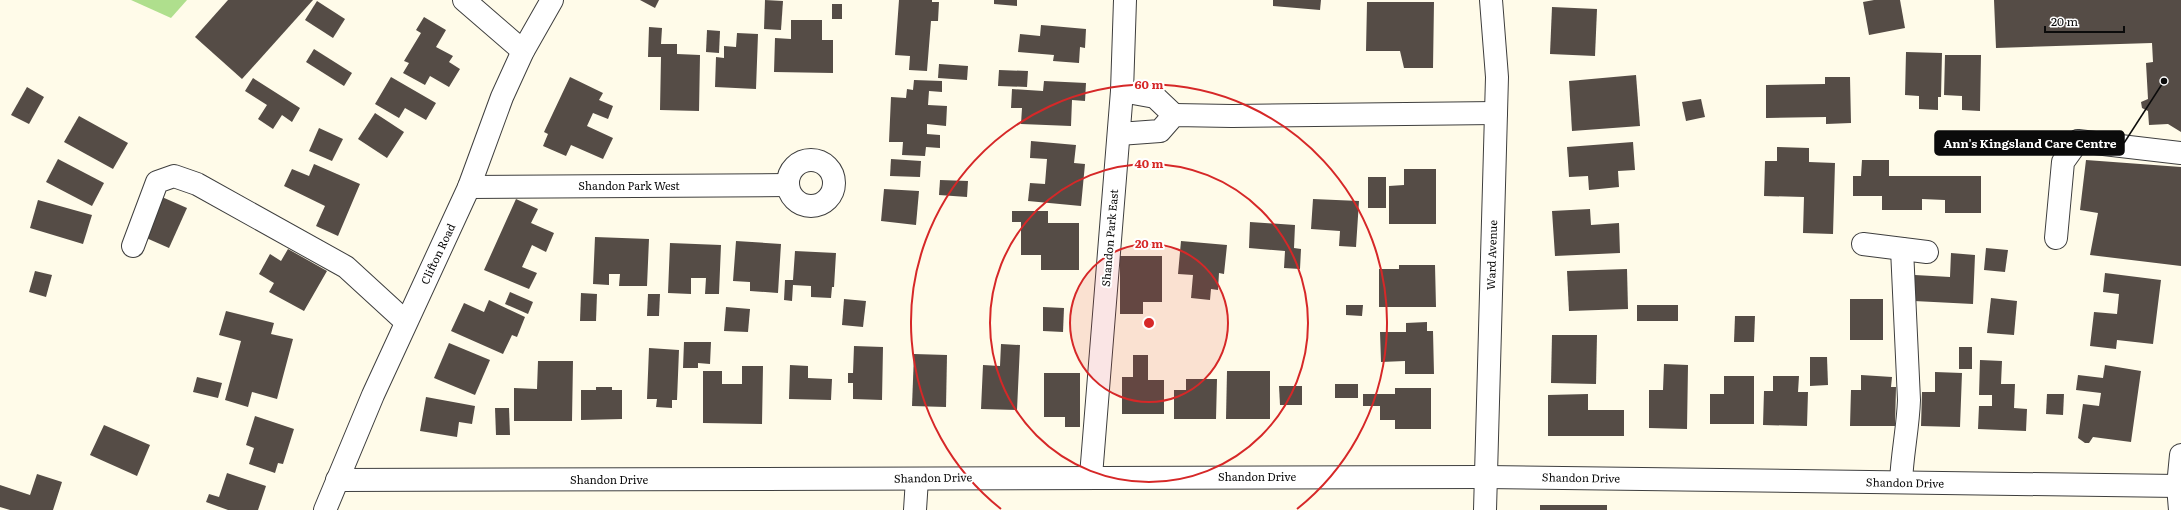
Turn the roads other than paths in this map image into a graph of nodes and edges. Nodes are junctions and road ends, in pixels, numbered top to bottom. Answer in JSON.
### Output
{"nodes":[{"id":1,"x":464,"y":0,"type":"edge"},
{"id":2,"x":552,"y":0,"type":"edge"},
{"id":3,"x":1125,"y":0,"type":"edge"},
{"id":4,"x":1491,"y":0,"type":"edge"},
{"id":5,"x":523,"y":52,"type":"junction"},
{"id":6,"x":1122,"y":91,"type":"junction"},
{"id":7,"x":1496,"y":113,"type":"junction"},
{"id":8,"x":1174,"y":115,"type":"junction"},
{"id":9,"x":1119,"y":134,"type":"junction"},
{"id":10,"x":2181,"y":153,"type":"edge"},
{"id":11,"x":788,"y":185,"type":"dead end"},
{"id":12,"x":469,"y":187,"type":"junction"},
{"id":13,"x":2056,"y":238,"type":"dead end"},
{"id":14,"x":1863,"y":244,"type":"dead end"},
{"id":15,"x":133,"y":246,"type":"dead end"},
{"id":16,"x":1902,"y":249,"type":"junction"},
{"id":17,"x":1928,"y":252,"type":"dead end"},
{"id":18,"x":406,"y":322,"type":"junction"},
{"id":19,"x":2181,"y":455,"type":"edge"},
{"id":20,"x":1091,"y":476,"type":"junction"},
{"id":21,"x":1485,"y":477,"type":"junction"},
{"id":22,"x":917,"y":479,"type":"junction"},
{"id":23,"x":337,"y":480,"type":"junction"},
{"id":24,"x":1901,"y":482,"type":"junction"},
{"id":25,"x":2178,"y":486,"type":"junction"},
{"id":26,"x":325,"y":510,"type":"edge"},
{"id":27,"x":915,"y":510,"type":"edge"},
{"id":28,"x":1485,"y":510,"type":"edge"},
{"id":29,"x":2180,"y":510,"type":"edge"}],
"edges":[{"from":1,"to":5,"type":"street"},
{"from":2,"to":5,"type":"street","name":"Clifton Road"},
{"from":3,"to":6,"type":"street","name":"Shandon Park East"},
{"from":4,"to":7,"type":"street","name":"Ward Avenue"},
{"from":5,"to":12,"type":"street","name":"Clifton Road"},
{"from":6,"to":8,"type":"street"},
{"from":6,"to":9,"type":"street","name":"Shandon Park East"},
{"from":7,"to":8,"type":"street"},
{"from":7,"to":21,"type":"street","name":"Ward Avenue"},
{"from":8,"to":9,"type":"street"},
{"from":9,"to":20,"type":"street","name":"Shandon Park East"},
{"from":10,"to":13,"type":"street"},
{"from":11,"to":12,"type":"street","name":"Shandon Park West"},
{"from":12,"to":18,"type":"street","name":"Clifton Road"},
{"from":14,"to":16,"type":"street"},
{"from":15,"to":18,"type":"street"},
{"from":16,"to":17,"type":"street"},
{"from":16,"to":24,"type":"street"},
{"from":18,"to":23,"type":"street","name":"Clifton Road"},
{"from":19,"to":25,"type":"street"},
{"from":20,"to":21,"type":"street","name":"Shandon Drive"},
{"from":20,"to":22,"type":"street","name":"Shandon Drive"},
{"from":21,"to":24,"type":"street","name":"Shandon Drive"},
{"from":21,"to":28,"type":"street","name":"Ward Avenue"},
{"from":22,"to":23,"type":"street","name":"Shandon Drive"},
{"from":22,"to":27,"type":"street"},
{"from":23,"to":26,"type":"street","name":"Clifton Road"},
{"from":24,"to":25,"type":"street","name":"Shandon Drive"},
{"from":25,"to":29,"type":"street"}]}
